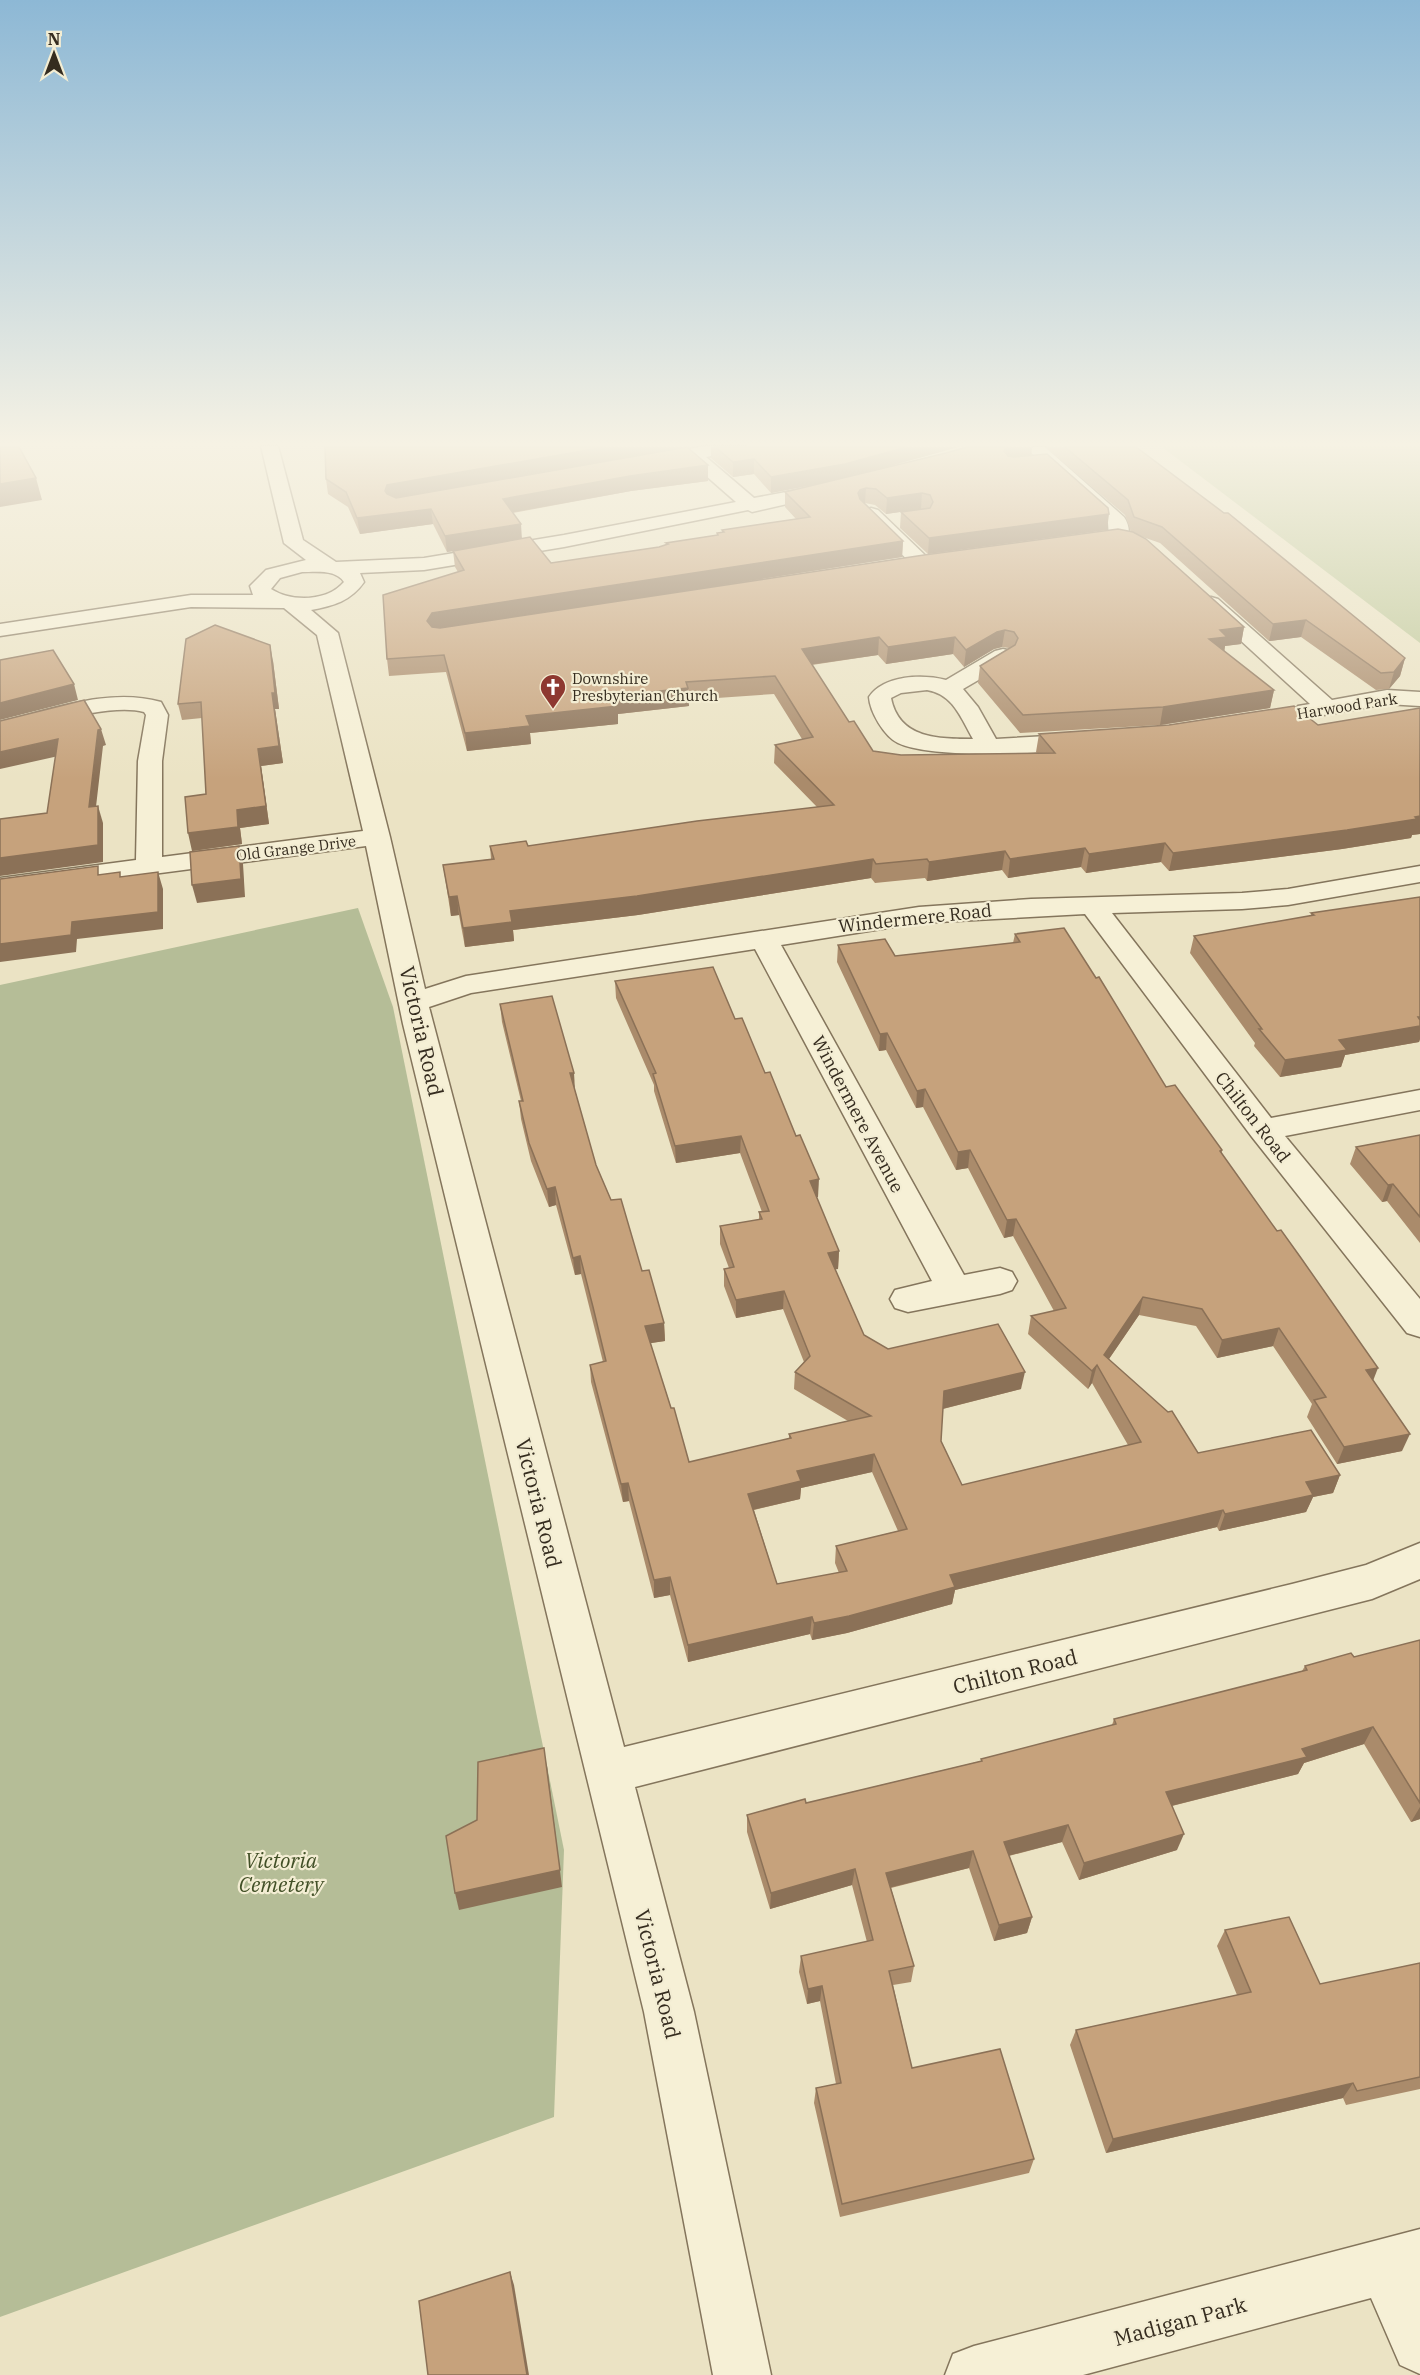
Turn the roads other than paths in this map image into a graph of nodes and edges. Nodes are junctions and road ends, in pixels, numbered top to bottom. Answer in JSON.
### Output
{"nodes":[{"id":1,"x":284,"y":557,"type":"edge"},
{"id":2,"x":316,"y":557,"type":"edge"},
{"id":3,"x":465,"y":557,"type":"edge"},
{"id":4,"x":917,"y":557,"type":"edge"},
{"id":5,"x":946,"y":559,"type":"edge"},
{"id":6,"x":922,"y":562,"type":"junction"},
{"id":7,"x":424,"y":564,"type":"junction"},
{"id":8,"x":900,"y":566,"type":"edge"},
{"id":9,"x":333,"y":567,"type":"junction"},
{"id":10,"x":269,"y":577,"type":"junction"},
{"id":11,"x":1195,"y":589,"type":"edge"},
{"id":12,"x":347,"y":591,"type":"junction"},
{"id":13,"x":191,"y":602,"type":"junction"},
{"id":14,"x":284,"y":602,"type":"junction"},
{"id":15,"x":0,"y":630,"type":"edge"},
{"id":16,"x":327,"y":633,"type":"junction"},
{"id":17,"x":1003,"y":656,"type":"edge"},
{"id":18,"x":949,"y":688,"type":"junction"},
{"id":19,"x":1420,"y":699,"type":"edge"},
{"id":20,"x":1328,"y":708,"type":"junction"},
{"id":21,"x":1281,"y":716,"type":"edge"},
{"id":22,"x":0,"y":729,"type":"edge"},
{"id":23,"x":1103,"y":740,"type":"edge"},
{"id":24,"x":987,"y":744,"type":"junction"},
{"id":25,"x":377,"y":837,"type":"junction"},
{"id":26,"x":149,"y":867,"type":"junction"},
{"id":27,"x":1420,"y":874,"type":"edge"},
{"id":28,"x":0,"y":886,"type":"edge"},
{"id":29,"x":1092,"y":905,"type":"junction"},
{"id":30,"x":763,"y":938,"type":"junction"},
{"id":31,"x":414,"y":1002,"type":"junction"},
{"id":32,"x":1420,"y":1100,"type":"edge"},
{"id":33,"x":1263,"y":1130,"type":"junction"},
{"id":34,"x":1000,"y":1281,"type":"dead end"},
{"id":35,"x":954,"y":1290,"type":"junction"},
{"id":36,"x":908,"y":1299,"type":"dead end"},
{"id":37,"x":1420,"y":1324,"type":"edge"},
{"id":38,"x":1420,"y":1560,"type":"edge"},
{"id":39,"x":607,"y":1773,"type":"junction"},
{"id":40,"x":1403,"y":2262,"type":"edge"},
{"id":41,"x":1420,"y":2345,"type":"edge"},
{"id":42,"x":742,"y":2375,"type":"edge"},
{"id":43,"x":974,"y":2375,"type":"edge"}],
"edges":[{"from":1,"to":10,"type":"street"},
{"from":2,"to":9,"type":"street"},
{"from":3,"to":7,"type":"street"},
{"from":4,"to":6,"type":"street"},
{"from":5,"to":6,"type":"street"},
{"from":6,"to":8,"type":"street"},
{"from":7,"to":9,"type":"street"},
{"from":7,"to":12,"type":"street"},
{"from":9,"to":10,"type":"street"},
{"from":9,"to":12,"type":"street"},
{"from":10,"to":13,"type":"street"},
{"from":10,"to":14,"type":"street"},
{"from":11,"to":20,"type":"street"},
{"from":12,"to":14,"type":"street"},
{"from":12,"to":16,"type":"street"},
{"from":13,"to":14,"type":"street"},
{"from":13,"to":15,"type":"street"},
{"from":14,"to":16,"type":"street"},
{"from":16,"to":25,"type":"street","name":"Victoria Road"},
{"from":17,"to":18,"type":"street"},
{"from":18,"to":24,"type":"street"},
{"from":18,"to":24,"type":"street"},
{"from":19,"to":20,"type":"street","name":"Harwood Park"},
{"from":20,"to":21,"type":"street","name":"Harwood Park"},
{"from":22,"to":26,"type":"street"},
{"from":23,"to":24,"type":"street"},
{"from":25,"to":26,"type":"street","name":"Old Grange Drive"},
{"from":25,"to":31,"type":"street","name":"Victoria Road"},
{"from":26,"to":28,"type":"street","name":"Old Grange Drive"},
{"from":27,"to":29,"type":"street","name":"Windermere Road"},
{"from":29,"to":30,"type":"street","name":"Windermere Road"},
{"from":29,"to":33,"type":"street","name":"Chilton Road"},
{"from":30,"to":31,"type":"street","name":"Windermere Road"},
{"from":30,"to":35,"type":"street","name":"Windermere Avenue"},
{"from":31,"to":39,"type":"street","name":"Victoria Road"},
{"from":32,"to":33,"type":"street"},
{"from":33,"to":37,"type":"street","name":"Chilton Road"},
{"from":34,"to":35,"type":"street"},
{"from":35,"to":36,"type":"street"},
{"from":38,"to":39,"type":"street","name":"Chilton Road"},
{"from":39,"to":42,"type":"street","name":"Victoria Road"},
{"from":40,"to":41,"type":"street","name":"Madigan Park"},
{"from":40,"to":43,"type":"street","name":"Madigan Park"}]}
